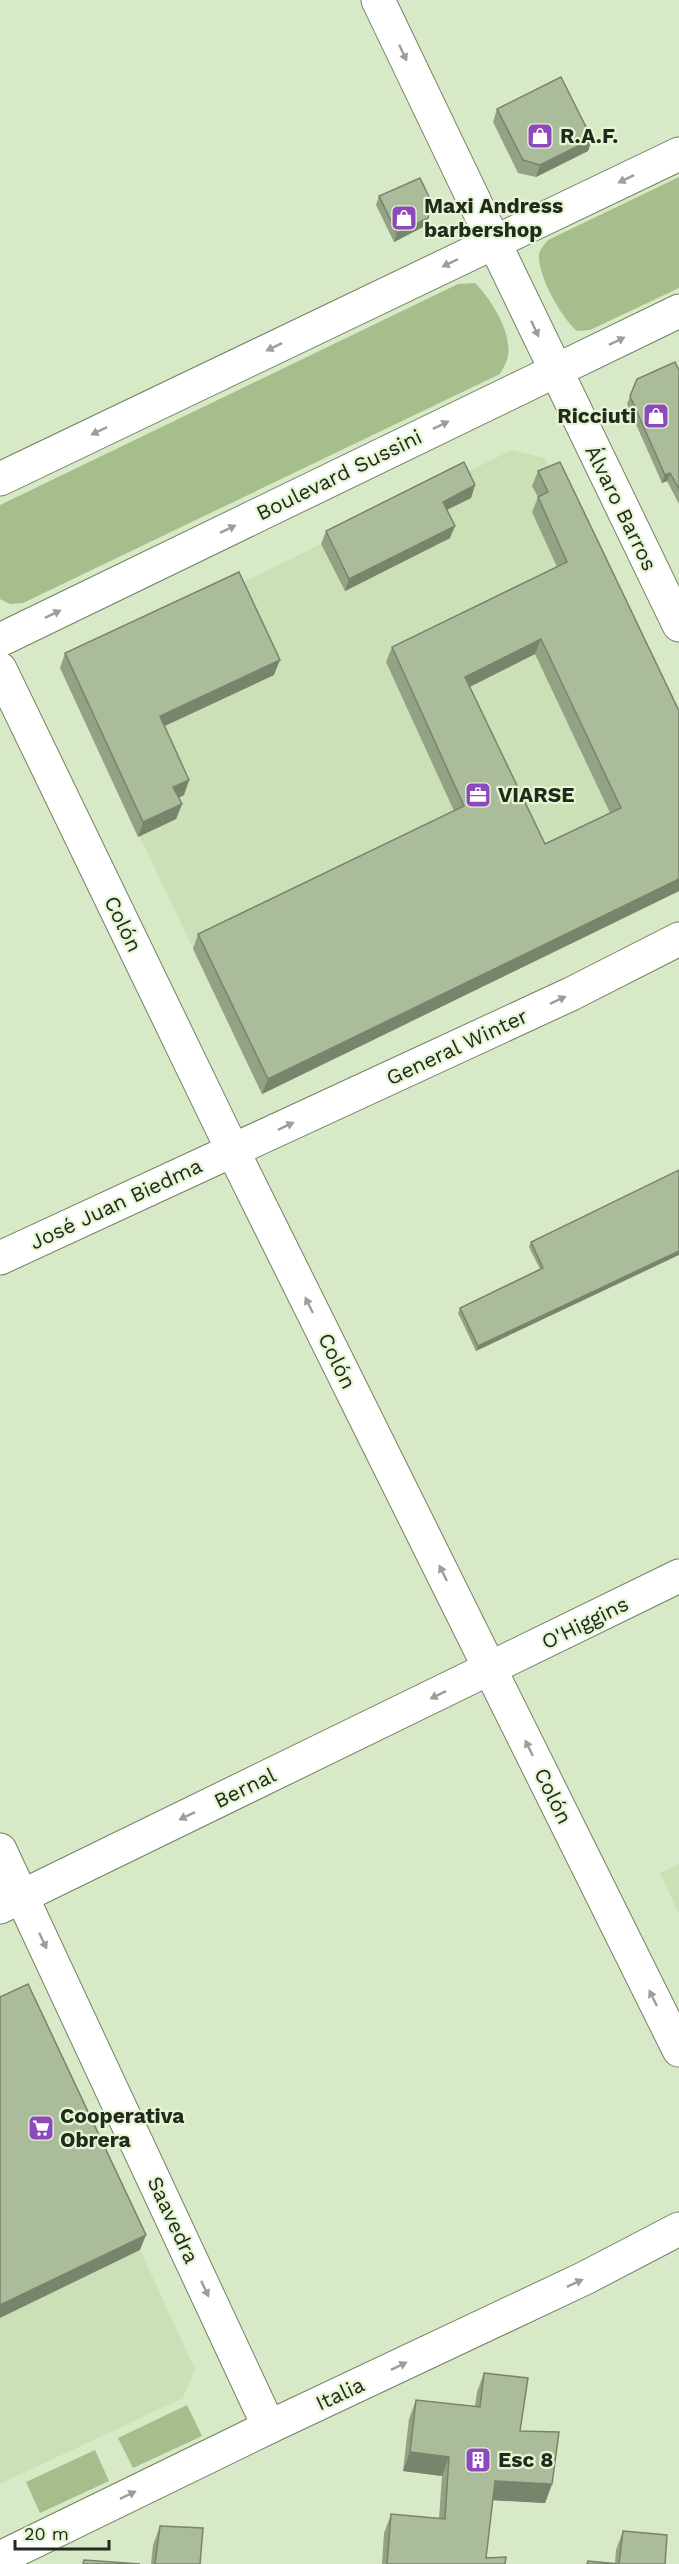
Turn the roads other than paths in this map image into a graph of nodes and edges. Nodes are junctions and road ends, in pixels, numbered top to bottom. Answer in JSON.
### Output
{"nodes":[{"id":1,"x":378,"y":0,"type":"edge"},
{"id":2,"x":679,"y":154,"type":"edge"},
{"id":3,"x":494,"y":242,"type":"junction"},
{"id":4,"x":679,"y":311,"type":"edge"},
{"id":5,"x":554,"y":371,"type":"junction"},
{"id":6,"x":0,"y":478,"type":"edge"},
{"id":7,"x":679,"y":625,"type":"edge"},
{"id":8,"x":0,"y":640,"type":"edge"},
{"id":9,"x":0,"y":669,"type":"edge"},
{"id":10,"x":679,"y":939,"type":"edge"},
{"id":11,"x":233,"y":1151,"type":"junction"},
{"id":12,"x":0,"y":1258,"type":"edge"},
{"id":13,"x":679,"y":1576,"type":"edge"},
{"id":14,"x":490,"y":1669,"type":"junction"},
{"id":15,"x":0,"y":1850,"type":"edge"},
{"id":16,"x":11,"y":1902,"type":"edge"},
{"id":17,"x":679,"y":2050,"type":"edge"},
{"id":18,"x":679,"y":2229,"type":"edge"},
{"id":19,"x":268,"y":2427,"type":"junction"},
{"id":20,"x":0,"y":2558,"type":"edge"}],
"edges":[{"from":1,"to":3,"type":"street","name":"Álvaro Barros","one_way":true},
{"from":2,"to":3,"type":"street","one_way":true},
{"from":3,"to":5,"type":"street","name":"Álvaro Barros","one_way":true},
{"from":3,"to":6,"type":"street","one_way":true},
{"from":5,"to":4,"type":"street","name":"Boulevard Sussini","one_way":true},
{"from":5,"to":7,"type":"street","name":"Álvaro Barros"},
{"from":8,"to":5,"type":"street","name":"Boulevard Sussini","one_way":true},
{"from":9,"to":11,"type":"street","name":"Colón"},
{"from":11,"to":10,"type":"street","name":"General Winter","one_way":true},
{"from":11,"to":12,"type":"street","name":"José Juan Biedma"},
{"from":14,"to":11,"type":"street","name":"Colón","one_way":true},
{"from":13,"to":14,"type":"street","name":"O'Higgins"},
{"from":14,"to":16,"type":"street","name":"Bernal","one_way":true},
{"from":17,"to":14,"type":"street","name":"Colón","one_way":true},
{"from":15,"to":16,"type":"street","name":"Saavedra"},
{"from":16,"to":19,"type":"street","name":"Saavedra","one_way":true},
{"from":19,"to":18,"type":"street","name":"Italia","one_way":true},
{"from":20,"to":19,"type":"street","name":"Italia","one_way":true}]}
